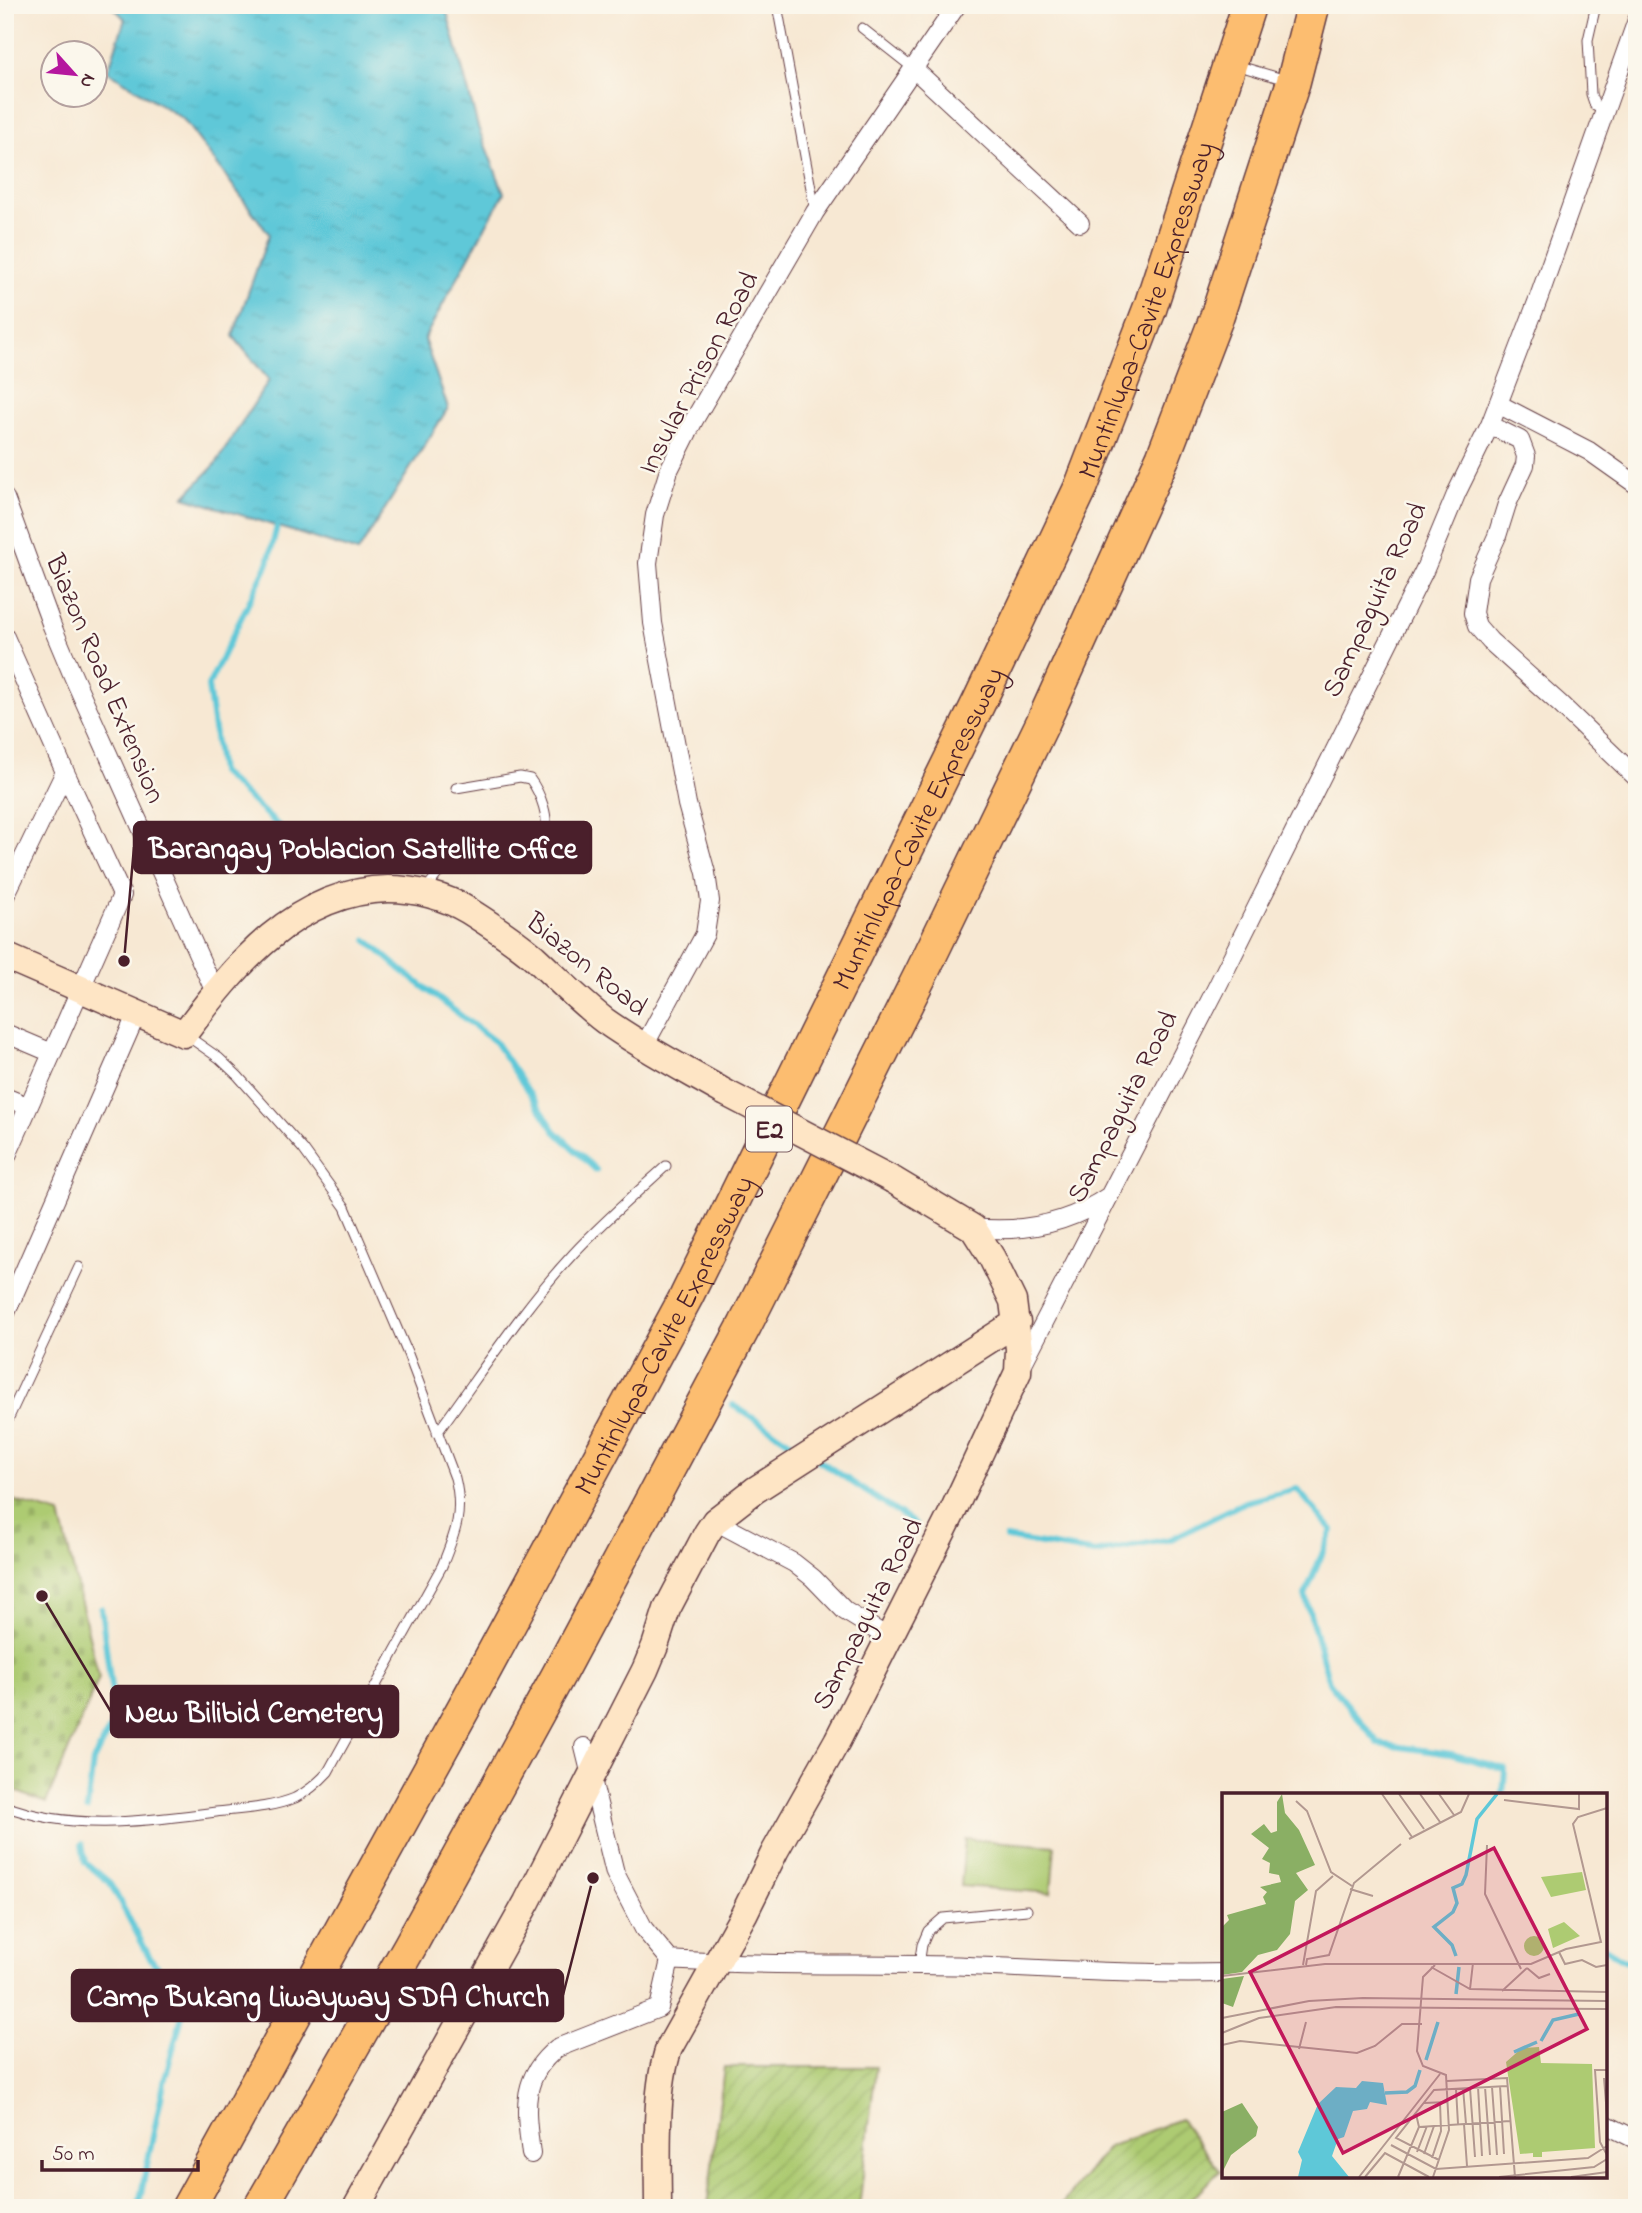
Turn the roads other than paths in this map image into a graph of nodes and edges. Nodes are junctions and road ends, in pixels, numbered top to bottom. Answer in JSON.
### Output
{"nodes":[{"id":1,"x":777,"y":5,"type":"edge"},
{"id":2,"x":957,"y":5,"type":"edge"},
{"id":3,"x":1250,"y":5,"type":"edge"},
{"id":4,"x":1313,"y":5,"type":"edge"},
{"id":5,"x":1596,"y":5,"type":"edge"},
{"id":6,"x":1637,"y":20,"type":"edge"},
{"id":7,"x":862,"y":28,"type":"dead end"},
{"id":8,"x":1231,"y":63,"type":"junction"},
{"id":9,"x":914,"y":69,"type":"junction"},
{"id":10,"x":1293,"y":83,"type":"junction"},
{"id":11,"x":1605,"y":111,"type":"junction"},
{"id":12,"x":815,"y":212,"type":"junction"},
{"id":13,"x":1080,"y":223,"type":"dead end"},
{"id":14,"x":1498,"y":404,"type":"junction"},
{"id":15,"x":1490,"y":425,"type":"junction"},
{"id":16,"x":1637,"y":485,"type":"edge"},
{"id":17,"x":5,"y":498,"type":"edge"},
{"id":18,"x":5,"y":638,"type":"edge"},
{"id":19,"x":13,"y":670,"type":"edge"},
{"id":20,"x":65,"y":772,"type":"junction"},
{"id":21,"x":1637,"y":778,"type":"edge"},
{"id":22,"x":456,"y":788,"type":"dead end"},
{"id":23,"x":6,"y":890,"type":"edge"},
{"id":24,"x":423,"y":893,"type":"junction"},
{"id":25,"x":5,"y":956,"type":"edge"},
{"id":26,"x":80,"y":989,"type":"junction"},
{"id":27,"x":215,"y":992,"type":"junction"},
{"id":28,"x":137,"y":1013,"type":"junction"},
{"id":29,"x":5,"y":1033,"type":"edge"},
{"id":30,"x":184,"y":1034,"type":"junction"},
{"id":31,"x":643,"y":1046,"type":"junction"},
{"id":32,"x":52,"y":1053,"type":"junction"},
{"id":33,"x":5,"y":1097,"type":"edge"},
{"id":34,"x":27,"y":1107,"type":"junction"},
{"id":35,"x":5,"y":1160,"type":"edge"},
{"id":36,"x":666,"y":1167,"type":"dead end"},
{"id":37,"x":1112,"y":1193,"type":"junction"},
{"id":38,"x":973,"y":1228,"type":"junction"},
{"id":39,"x":79,"y":1267,"type":"dead end"},
{"id":40,"x":5,"y":1315,"type":"edge"},
{"id":41,"x":1017,"y":1322,"type":"junction"},
{"id":42,"x":1018,"y":1372,"type":"junction"},
{"id":43,"x":5,"y":1426,"type":"edge"},
{"id":44,"x":437,"y":1433,"type":"junction"},
{"id":45,"x":715,"y":1521,"type":"junction"},
{"id":46,"x":889,"y":1638,"type":"junction"},
{"id":47,"x":584,"y":1746,"type":"dead end"},
{"id":48,"x":591,"y":1776,"type":"junction"},
{"id":49,"x":5,"y":1806,"type":"edge"},
{"id":50,"x":1027,"y":1910,"type":"dead end"},
{"id":51,"x":670,"y":1960,"type":"junction"},
{"id":52,"x":717,"y":1963,"type":"junction"},
{"id":53,"x":919,"y":1965,"type":"junction"},
{"id":54,"x":1222,"y":1973,"type":"edge"},
{"id":55,"x":659,"y":2008,"type":"junction"},
{"id":56,"x":680,"y":2029,"type":"junction"},
{"id":57,"x":1607,"y":2125,"type":"edge"},
{"id":58,"x":1637,"y":2140,"type":"edge"},
{"id":59,"x":531,"y":2154,"type":"dead end"},
{"id":60,"x":188,"y":2208,"type":"edge"},
{"id":61,"x":260,"y":2208,"type":"edge"},
{"id":62,"x":356,"y":2208,"type":"edge"},
{"id":63,"x":658,"y":2208,"type":"edge"}],
"edges":[{"from":1,"to":12,"type":"lane"},
{"from":2,"to":9,"type":"street","name":"Insular Prison Road"},
{"from":3,"to":8,"type":"highway","name":"Muntinlupa-Cavite Expressway","number":"E2"},
{"from":4,"to":10,"type":"highway","number":"E2"},
{"from":5,"to":11,"type":"lane"},
{"from":6,"to":11,"type":"street","name":"Sampaguita Road"},
{"from":7,"to":9,"type":"lane"},
{"from":8,"to":10,"type":"lane"},
{"from":8,"to":60,"type":"highway","name":"Muntinlupa-Cavite Expressway","number":"E2"},
{"from":9,"to":12,"type":"street","name":"Insular Prison Road"},
{"from":9,"to":13,"type":"street"},
{"from":10,"to":61,"type":"highway","number":"E2"},
{"from":11,"to":14,"type":"street","name":"Sampaguita Road"},
{"from":12,"to":31,"type":"street","name":"Insular Prison Road"},
{"from":14,"to":15,"type":"street","name":"Sampaguita Road"},
{"from":14,"to":16,"type":"street"},
{"from":15,"to":21,"type":"street"},
{"from":15,"to":37,"type":"street","name":"Sampaguita Road"},
{"from":17,"to":27,"type":"street","name":"Biazon Road Extension"},
{"from":18,"to":19,"type":"street"},
{"from":19,"to":20,"type":"street"},
{"from":20,"to":23,"type":"street"},
{"from":20,"to":26,"type":"street"},
{"from":22,"to":24,"type":"lane"},
{"from":24,"to":27,"type":"street","name":"Biazon Road"},
{"from":24,"to":31,"type":"street","name":"Biazon Road"},
{"from":25,"to":26,"type":"street"},
{"from":26,"to":28,"type":"street"},
{"from":26,"to":32,"type":"street"},
{"from":27,"to":30,"type":"street","name":"Biazon Road"},
{"from":28,"to":30,"type":"street"},
{"from":28,"to":40,"type":"street"},
{"from":29,"to":32,"type":"street"},
{"from":30,"to":44,"type":"lane"},
{"from":31,"to":38,"type":"street","name":"Biazon Road","bridge":true},
{"from":32,"to":34,"type":"street"},
{"from":33,"to":34,"type":"street"},
{"from":34,"to":35,"type":"street"},
{"from":36,"to":44,"type":"lane"},
{"from":37,"to":38,"type":"street","name":"Biazon Road"},
{"from":37,"to":42,"type":"street","name":"Sampaguita Road"},
{"from":38,"to":41,"type":"street","name":"Biazon Road"},
{"from":39,"to":43,"type":"lane"},
{"from":41,"to":42,"type":"street","name":"Biazon Road"},
{"from":41,"to":45,"type":"street"},
{"from":42,"to":46,"type":"street","name":"Sampaguita Road"},
{"from":44,"to":49,"type":"lane"},
{"from":45,"to":46,"type":"street"},
{"from":45,"to":48,"type":"street"},
{"from":46,"to":52,"type":"street","name":"Sampaguita Road"},
{"from":47,"to":48,"type":"street"},
{"from":48,"to":51,"type":"street"},
{"from":48,"to":62,"type":"street"},
{"from":50,"to":53,"type":"lane"},
{"from":51,"to":52,"type":"street"},
{"from":51,"to":55,"type":"street"},
{"from":52,"to":53,"type":"street"},
{"from":52,"to":56,"type":"street","name":"Sampaguita Road"},
{"from":53,"to":54,"type":"street"},
{"from":55,"to":56,"type":"street"},
{"from":55,"to":59,"type":"street"},
{"from":56,"to":63,"type":"street","name":"Sampaguita Road"},
{"from":57,"to":58,"type":"street"}]}
